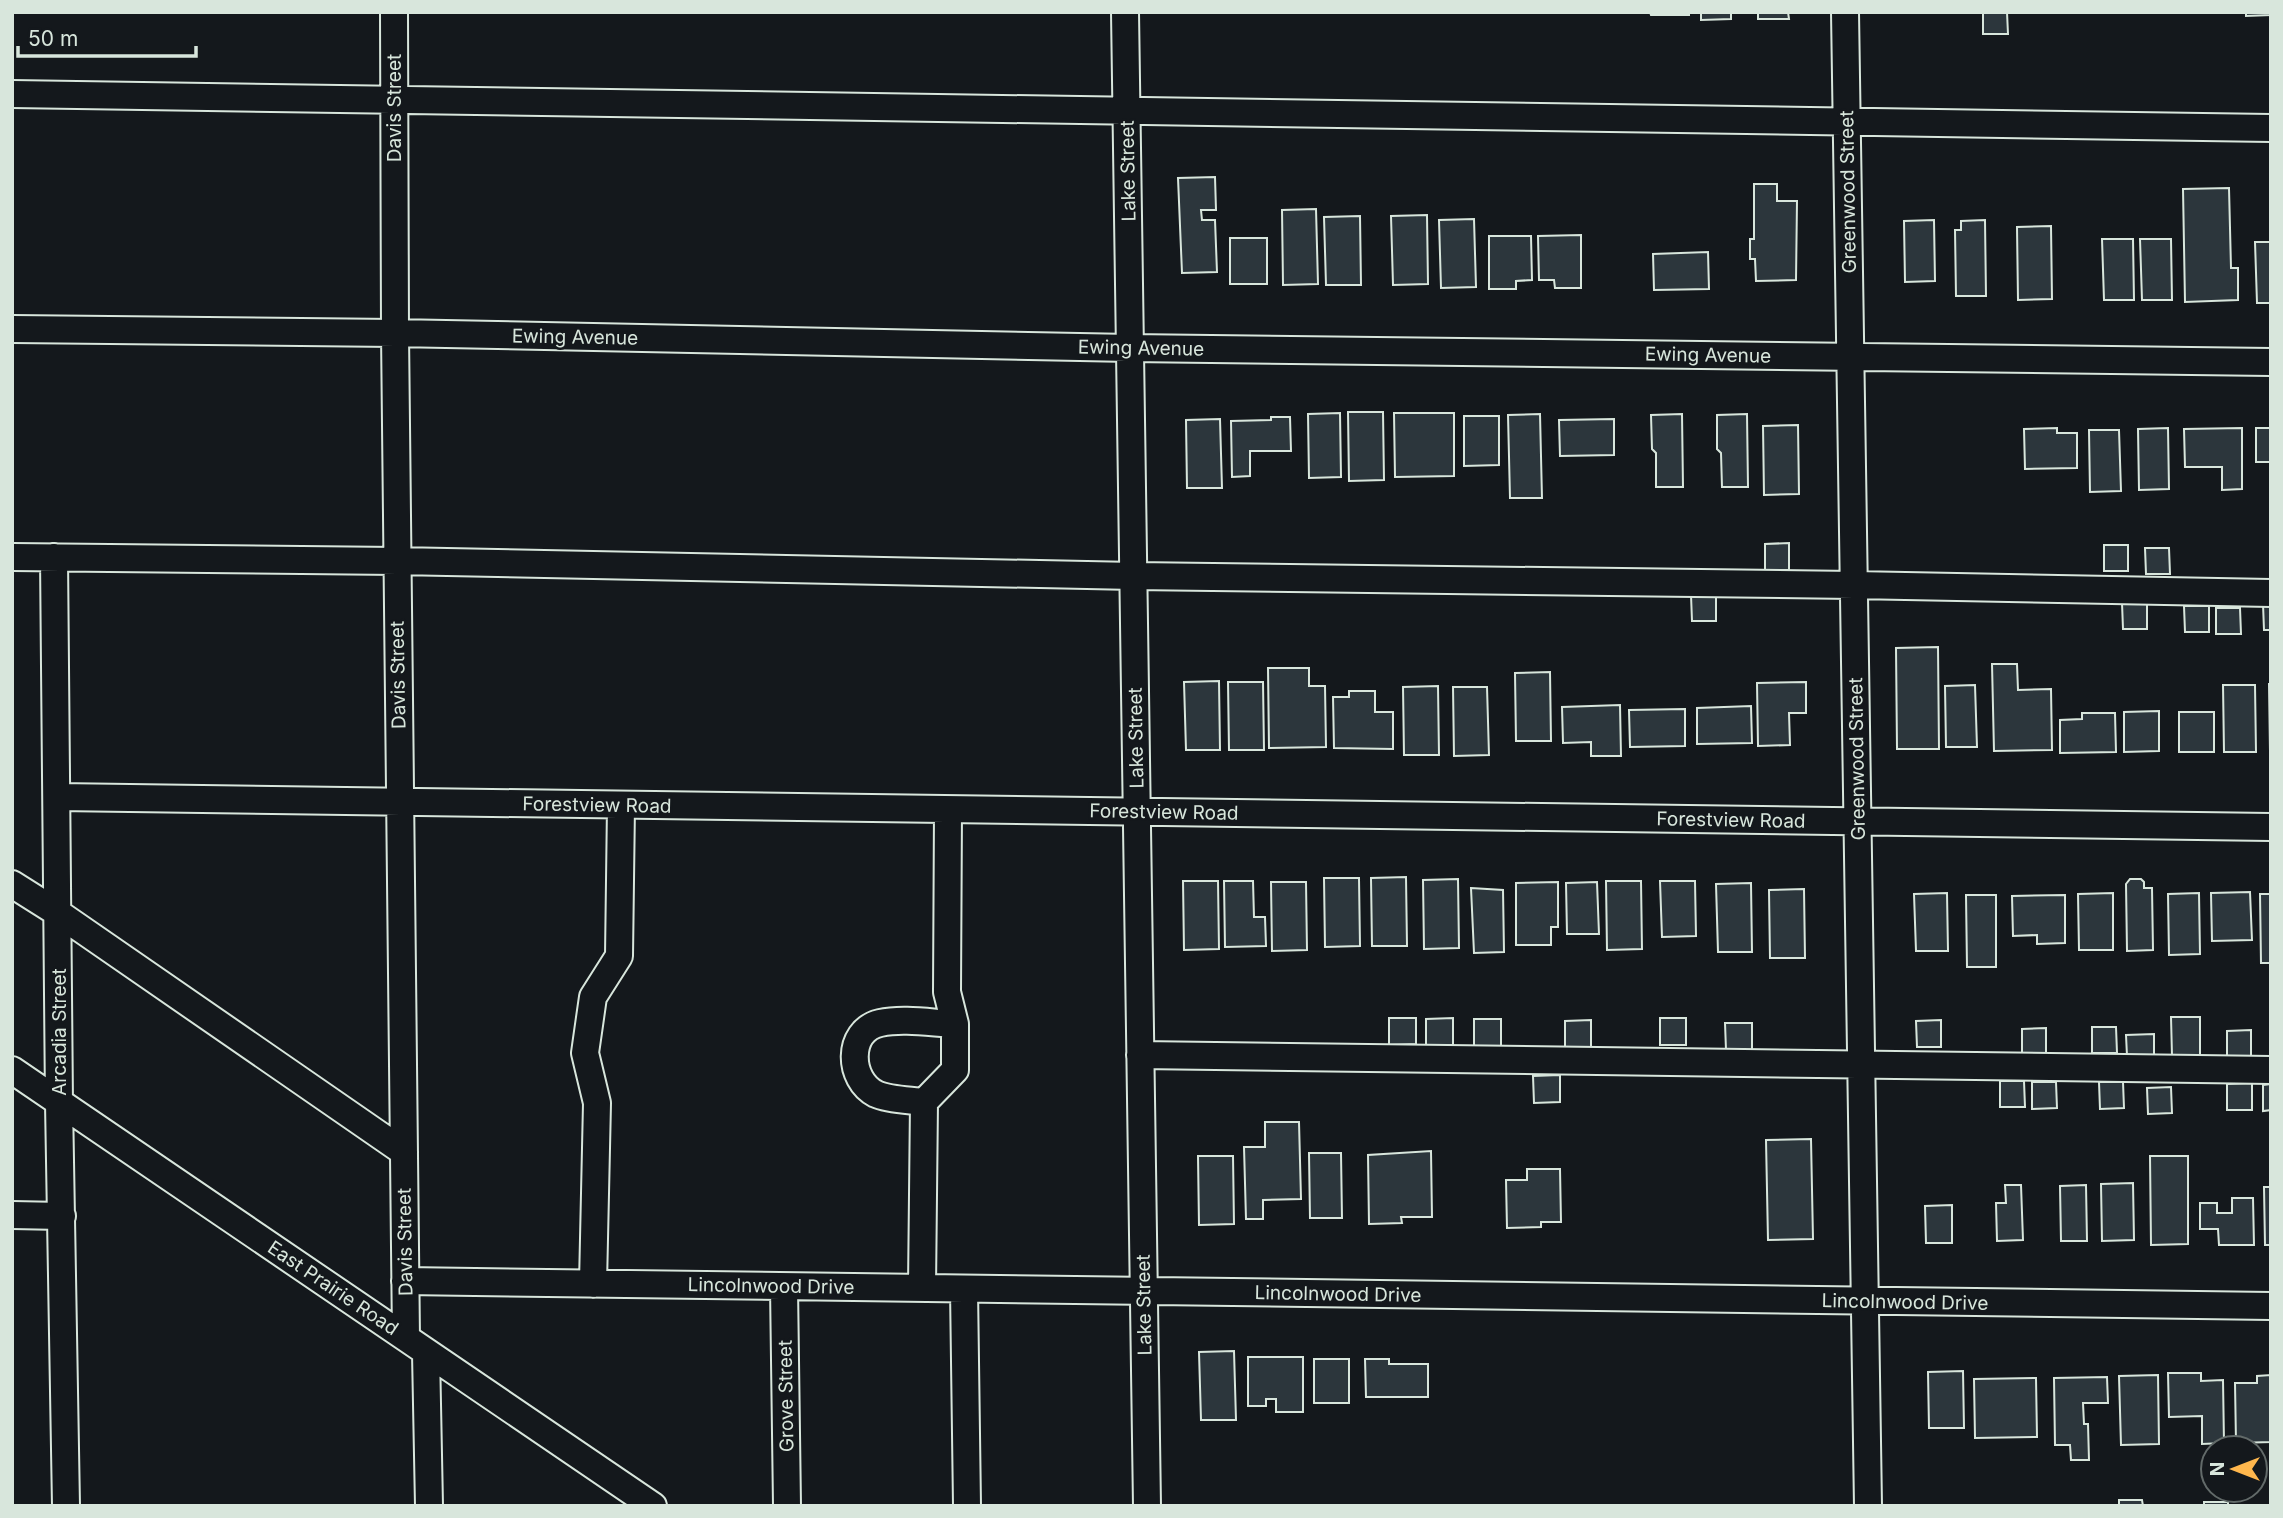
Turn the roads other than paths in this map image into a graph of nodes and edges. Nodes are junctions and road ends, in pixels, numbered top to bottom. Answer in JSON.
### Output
{"nodes":[{"id":1,"x":394,"y":12,"type":"edge"},
{"id":2,"x":1125,"y":12,"type":"edge"},
{"id":3,"x":1845,"y":12,"type":"edge"},
{"id":4,"x":12,"y":94,"type":"edge"},
{"id":5,"x":394,"y":100,"type":"junction"},
{"id":6,"x":1127,"y":111,"type":"junction"},
{"id":7,"x":1846,"y":121,"type":"junction"},
{"id":8,"x":2271,"y":128,"type":"edge"},
{"id":9,"x":12,"y":329,"type":"edge"},
{"id":10,"x":395,"y":333,"type":"junction"},
{"id":11,"x":1130,"y":348,"type":"junction"},
{"id":12,"x":1850,"y":357,"type":"junction"},
{"id":13,"x":2271,"y":362,"type":"edge"},
{"id":14,"x":12,"y":557,"type":"edge"},
{"id":15,"x":54,"y":557,"type":"junction"},
{"id":16,"x":397,"y":561,"type":"junction"},
{"id":17,"x":1134,"y":576,"type":"junction"},
{"id":18,"x":1854,"y":584,"type":"junction"},
{"id":19,"x":2271,"y":593,"type":"edge"},
{"id":20,"x":58,"y":797,"type":"junction"},
{"id":21,"x":400,"y":802,"type":"junction"},
{"id":22,"x":621,"y":805,"type":"junction"},
{"id":23,"x":948,"y":810,"type":"junction"},
{"id":24,"x":1137,"y":812,"type":"junction"},
{"id":25,"x":1858,"y":822,"type":"junction"},
{"id":26,"x":2271,"y":827,"type":"edge"},
{"id":27,"x":12,"y":884,"type":"edge"},
{"id":28,"x":58,"y":913,"type":"junction"},
{"id":29,"x":956,"y":1024,"type":"junction"},
{"id":30,"x":1140,"y":1055,"type":"junction"},
{"id":31,"x":1861,"y":1065,"type":"junction"},
{"id":32,"x":12,"y":1070,"type":"edge"},
{"id":33,"x":2271,"y":1070,"type":"edge"},
{"id":34,"x":924,"y":1102,"type":"junction"},
{"id":35,"x":59,"y":1103,"type":"junction"},
{"id":36,"x":404,"y":1152,"type":"junction"},
{"id":37,"x":12,"y":1215,"type":"edge"},
{"id":38,"x":62,"y":1216,"type":"junction"},
{"id":39,"x":405,"y":1281,"type":"junction"},
{"id":40,"x":593,"y":1284,"type":"junction"},
{"id":41,"x":784,"y":1287,"type":"junction"},
{"id":42,"x":922,"y":1288,"type":"junction"},
{"id":43,"x":964,"y":1289,"type":"junction"},
{"id":44,"x":1144,"y":1291,"type":"junction"},
{"id":45,"x":1865,"y":1301,"type":"junction"},
{"id":46,"x":2271,"y":1306,"type":"edge"},
{"id":47,"x":416,"y":1346,"type":"junction"},
{"id":48,"x":66,"y":1506,"type":"edge"},
{"id":49,"x":429,"y":1506,"type":"edge"},
{"id":50,"x":653,"y":1506,"type":"edge"},
{"id":51,"x":788,"y":1506,"type":"edge"},
{"id":52,"x":967,"y":1506,"type":"edge"},
{"id":53,"x":1147,"y":1506,"type":"edge"},
{"id":54,"x":1868,"y":1506,"type":"edge"}],
"edges":[{"from":1,"to":5,"type":"street","name":"Davis Street"},
{"from":2,"to":6,"type":"street","name":"Lake Street"},
{"from":3,"to":7,"type":"street","name":"Greenwood Street"},
{"from":4,"to":5,"type":"street"},
{"from":5,"to":6,"type":"street"},
{"from":5,"to":10,"type":"street","name":"Davis Street"},
{"from":6,"to":7,"type":"street"},
{"from":6,"to":11,"type":"street","name":"Lake Street"},
{"from":7,"to":8,"type":"street"},
{"from":7,"to":12,"type":"street","name":"Greenwood Street"},
{"from":9,"to":10,"type":"street","name":"Ewing Avenue"},
{"from":10,"to":11,"type":"street","name":"Ewing Avenue"},
{"from":10,"to":16,"type":"street","name":"Davis Street"},
{"from":11,"to":12,"type":"street","name":"Ewing Avenue"},
{"from":11,"to":17,"type":"street","name":"Lake Street"},
{"from":12,"to":13,"type":"street","name":"Ewing Avenue"},
{"from":12,"to":18,"type":"street","name":"Greenwood Street"},
{"from":14,"to":15,"type":"street"},
{"from":15,"to":16,"type":"street"},
{"from":15,"to":20,"type":"street","name":"Arcadia Street"},
{"from":16,"to":17,"type":"street"},
{"from":16,"to":21,"type":"street","name":"Davis Street"},
{"from":17,"to":18,"type":"street"},
{"from":17,"to":24,"type":"street","name":"Lake Street"},
{"from":18,"to":19,"type":"street"},
{"from":18,"to":25,"type":"street","name":"Greenwood Street"},
{"from":20,"to":21,"type":"street","name":"Forestview Road"},
{"from":20,"to":28,"type":"street","name":"Arcadia Street"},
{"from":21,"to":22,"type":"street","name":"Forestview Road"},
{"from":21,"to":36,"type":"street","name":"Davis Street"},
{"from":22,"to":23,"type":"street","name":"Forestview Road"},
{"from":22,"to":40,"type":"street"},
{"from":23,"to":24,"type":"street","name":"Forestview Road"},
{"from":23,"to":29,"type":"street"},
{"from":24,"to":25,"type":"street","name":"Forestview Road"},
{"from":24,"to":30,"type":"street","name":"Lake Street"},
{"from":25,"to":26,"type":"street","name":"Forestview Road"},
{"from":25,"to":31,"type":"street","name":"Greenwood Street"},
{"from":27,"to":28,"type":"street"},
{"from":28,"to":35,"type":"street","name":"Arcadia Street"},
{"from":28,"to":36,"type":"street"},
{"from":29,"to":34,"type":"street"},
{"from":29,"to":34,"type":"street"},
{"from":30,"to":31,"type":"street"},
{"from":30,"to":44,"type":"street","name":"Lake Street"},
{"from":31,"to":33,"type":"street"},
{"from":31,"to":45,"type":"street","name":"Greenwood Street"},
{"from":32,"to":35,"type":"street","name":"East Prairie Road"},
{"from":34,"to":42,"type":"street"},
{"from":35,"to":38,"type":"street","name":"Arcadia Street"},
{"from":35,"to":47,"type":"street","name":"East Prairie Road"},
{"from":36,"to":39,"type":"street","name":"Davis Street"},
{"from":37,"to":38,"type":"street"},
{"from":38,"to":48,"type":"street","name":"Arcadia Street"},
{"from":39,"to":40,"type":"street","name":"Lincolnwood Drive"},
{"from":39,"to":47,"type":"street","name":"Davis Street"},
{"from":40,"to":41,"type":"street","name":"Lincolnwood Drive"},
{"from":41,"to":42,"type":"street","name":"Lincolnwood Drive"},
{"from":41,"to":51,"type":"street","name":"Grove Street"},
{"from":42,"to":43,"type":"street","name":"Lincolnwood Drive"},
{"from":43,"to":44,"type":"street","name":"Lincolnwood Drive"},
{"from":43,"to":52,"type":"street"},
{"from":44,"to":45,"type":"street","name":"Lincolnwood Drive"},
{"from":44,"to":53,"type":"street","name":"Lake Street"},
{"from":45,"to":46,"type":"street","name":"Lincolnwood Drive"},
{"from":45,"to":54,"type":"street","name":"Greenwood Street"},
{"from":47,"to":49,"type":"street","name":"Davis Street"},
{"from":47,"to":50,"type":"street","name":"East Prairie Road"}]}
